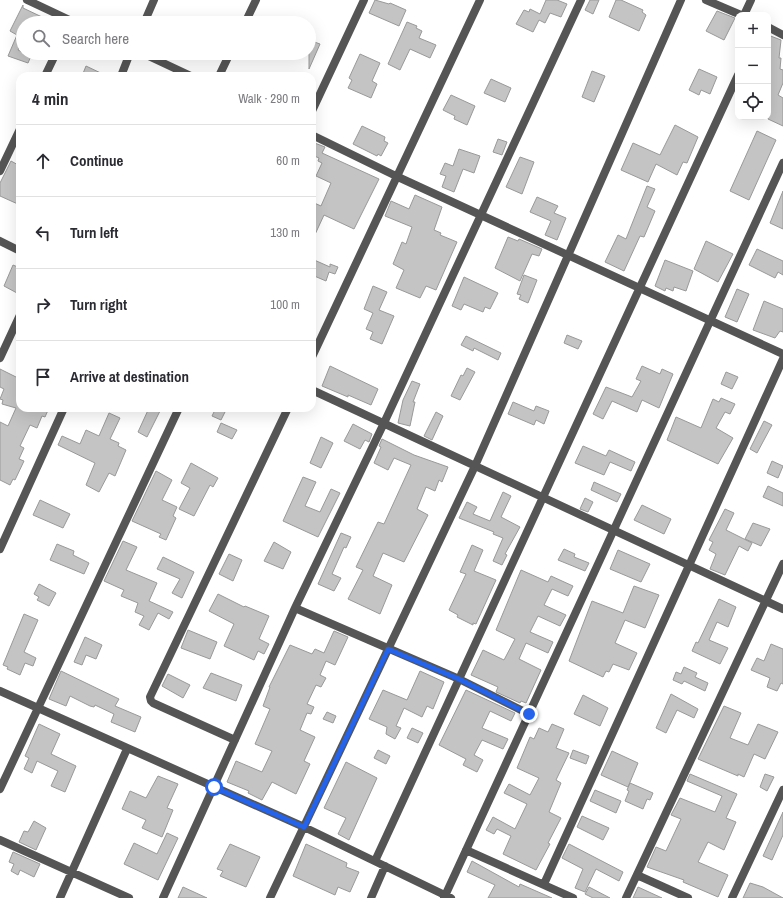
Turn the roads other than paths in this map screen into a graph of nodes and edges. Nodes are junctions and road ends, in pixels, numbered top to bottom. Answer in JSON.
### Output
{"nodes":[{"id":1,"x":27,"y":0,"type":"edge"},
{"id":2,"x":154,"y":0,"type":"edge"},
{"id":3,"x":256,"y":0,"type":"edge"},
{"id":4,"x":364,"y":0,"type":"edge"},
{"id":5,"x":480,"y":0,"type":"edge"},
{"id":6,"x":581,"y":0,"type":"edge"},
{"id":7,"x":681,"y":0,"type":"edge"},
{"id":8,"x":706,"y":0,"type":"edge"},
{"id":9,"x":751,"y":0,"type":"edge"},
{"id":10,"x":42,"y":3,"type":"edge"},
{"id":11,"x":735,"y":12,"type":"edge"},
{"id":12,"x":745,"y":12,"type":"edge"},
{"id":13,"x":63,"y":16,"type":"edge"},
{"id":14,"x":147,"y":16,"type":"edge"},
{"id":15,"x":248,"y":16,"type":"edge"},
{"id":16,"x":771,"y":29,"type":"edge"},
{"id":17,"x":783,"y":35,"type":"edge"},
{"id":18,"x":53,"y":60,"type":"edge"},
{"id":19,"x":127,"y":60,"type":"edge"},
{"id":20,"x":157,"y":60,"type":"edge"},
{"id":21,"x":227,"y":60,"type":"edge"},
{"id":22,"x":47,"y":72,"type":"edge"},
{"id":23,"x":123,"y":72,"type":"edge"},
{"id":24,"x":182,"y":72,"type":"edge"},
{"id":25,"x":221,"y":72,"type":"edge"},
{"id":26,"x":735,"y":82,"type":"edge"},
{"id":27,"x":316,"y":102,"type":"edge"},
{"id":28,"x":16,"y":137,"type":"edge"},
{"id":29,"x":316,"y":137,"type":"edge"},
{"id":30,"x":783,"y":163,"type":"edge"},
{"id":31,"x":0,"y":171,"type":"edge"},
{"id":32,"x":398,"y":177,"type":"junction"},
{"id":33,"x":480,"y":215,"type":"junction"},
{"id":34,"x":0,"y":241,"type":"edge"},
{"id":35,"x":16,"y":249,"type":"edge"},
{"id":36,"x":568,"y":256,"type":"junction"},
{"id":37,"x":640,"y":288,"type":"junction"},
{"id":38,"x":710,"y":320,"type":"junction"},
{"id":39,"x":16,"y":324,"type":"edge"},
{"id":40,"x":316,"y":349,"type":"edge"},
{"id":41,"x":783,"y":354,"type":"edge"},
{"id":42,"x":0,"y":358,"type":"edge"},
{"id":43,"x":783,"y":359,"type":"edge"},
{"id":44,"x":316,"y":392,"type":"edge"},
{"id":45,"x":62,"y":412,"type":"edge"},
{"id":46,"x":177,"y":412,"type":"edge"},
{"id":47,"x":286,"y":412,"type":"edge"},
{"id":48,"x":384,"y":423,"type":"junction"},
{"id":49,"x":475,"y":466,"type":"junction"},
{"id":50,"x":543,"y":498,"type":"junction"},
{"id":51,"x":614,"y":531,"type":"junction"},
{"id":52,"x":0,"y":549,"type":"edge"},
{"id":53,"x":783,"y":564,"type":"edge"},
{"id":54,"x":690,"y":566,"type":"junction"},
{"id":55,"x":766,"y":601,"type":"junction"},
{"id":56,"x":295,"y":608,"type":"junction"},
{"id":57,"x":783,"y":609,"type":"edge"},
{"id":58,"x":388,"y":649,"type":"junction"},
{"id":59,"x":459,"y":679,"type":"junction"},
{"id":60,"x":0,"y":691,"type":"edge"},
{"id":61,"x":39,"y":708,"type":"junction"},
{"id":62,"x":529,"y":714,"type":"junction"},
{"id":63,"x":235,"y":740,"type":"junction"},
{"id":64,"x":127,"y":749,"type":"junction"},
{"id":65,"x":214,"y":787,"type":"junction"},
{"id":66,"x":0,"y":789,"type":"edge"},
{"id":67,"x":783,"y":790,"type":"edge"},
{"id":68,"x":304,"y":827,"type":"junction"},
{"id":69,"x":0,"y":840,"type":"edge"},
{"id":70,"x":466,"y":850,"type":"junction"},
{"id":71,"x":375,"y":861,"type":"junction"},
{"id":72,"x":385,"y":866,"type":"junction"},
{"id":73,"x":72,"y":873,"type":"junction"},
{"id":74,"x":637,"y":874,"type":"junction"},
{"id":75,"x":544,"y":884,"type":"junction"},
{"id":76,"x":447,"y":897,"type":"edge"},
{"id":77,"x":60,"y":898,"type":"edge"},
{"id":78,"x":129,"y":898,"type":"edge"},
{"id":79,"x":163,"y":898,"type":"edge"},
{"id":80,"x":270,"y":898,"type":"edge"},
{"id":81,"x":371,"y":898,"type":"edge"},
{"id":82,"x":572,"y":898,"type":"edge"},
{"id":83,"x":626,"y":898,"type":"edge"},
{"id":84,"x":688,"y":898,"type":"edge"},
{"id":85,"x":732,"y":898,"type":"edge"}],
"edges":[{"from":1,"to":10,"type":"street"},
{"from":2,"to":14,"type":"street"},
{"from":3,"to":15,"type":"street"},
{"from":4,"to":27,"type":"street"},
{"from":5,"to":32,"type":"street"},
{"from":6,"to":33,"type":"street"},
{"from":7,"to":36,"type":"street"},
{"from":8,"to":11,"type":"street"},
{"from":9,"to":12,"type":"street"},
{"from":10,"to":13,"type":"street"},
{"from":16,"to":17,"type":"street"},
{"from":18,"to":22,"type":"street"},
{"from":19,"to":23,"type":"street"},
{"from":20,"to":24,"type":"street"},
{"from":21,"to":25,"type":"street"},
{"from":26,"to":37,"type":"street"},
{"from":28,"to":31,"type":"street"},
{"from":29,"to":32,"type":"street"},
{"from":30,"to":38,"type":"street"},
{"from":32,"to":33,"type":"street"},
{"from":32,"to":40,"type":"street"},
{"from":33,"to":36,"type":"street"},
{"from":33,"to":48,"type":"street"},
{"from":34,"to":35,"type":"street"},
{"from":36,"to":37,"type":"street"},
{"from":36,"to":49,"type":"street"},
{"from":37,"to":38,"type":"street"},
{"from":37,"to":50,"type":"street"},
{"from":38,"to":41,"type":"street"},
{"from":38,"to":51,"type":"street"},
{"from":39,"to":42,"type":"street"},
{"from":43,"to":54,"type":"street"},
{"from":44,"to":48,"type":"street"},
{"from":45,"to":52,"type":"street"},
{"from":46,"to":61,"type":"street"},
{"from":47,"to":63,"type":"street"},
{"from":48,"to":49,"type":"street"},
{"from":48,"to":56,"type":"street"},
{"from":49,"to":50,"type":"street"},
{"from":49,"to":58,"type":"street"},
{"from":50,"to":51,"type":"street"},
{"from":50,"to":59,"type":"street"},
{"from":51,"to":54,"type":"street"},
{"from":51,"to":62,"type":"street"},
{"from":53,"to":55,"type":"street"},
{"from":54,"to":55,"type":"street"},
{"from":54,"to":75,"type":"street"},
{"from":55,"to":57,"type":"street"},
{"from":55,"to":74,"type":"street"},
{"from":56,"to":58,"type":"street"},
{"from":56,"to":63,"type":"street"},
{"from":58,"to":59,"type":"street"},
{"from":58,"to":68,"type":"street"},
{"from":59,"to":62,"type":"street"},
{"from":59,"to":71,"type":"street"},
{"from":60,"to":61,"type":"street"},
{"from":61,"to":64,"type":"street"},
{"from":61,"to":66,"type":"street"},
{"from":62,"to":70,"type":"street"},
{"from":63,"to":65,"type":"street"},
{"from":64,"to":65,"type":"street"},
{"from":64,"to":73,"type":"street"},
{"from":65,"to":68,"type":"street"},
{"from":65,"to":79,"type":"street"},
{"from":67,"to":85,"type":"street"},
{"from":68,"to":71,"type":"street"},
{"from":68,"to":80,"type":"street"},
{"from":69,"to":73,"type":"street"},
{"from":70,"to":75,"type":"street"},
{"from":70,"to":76,"type":"street"},
{"from":71,"to":72,"type":"street"},
{"from":72,"to":76,"type":"street"},
{"from":72,"to":81,"type":"street"},
{"from":73,"to":77,"type":"street"},
{"from":73,"to":78,"type":"street"},
{"from":74,"to":83,"type":"street"},
{"from":74,"to":84,"type":"street"},
{"from":75,"to":82,"type":"street"}]}
